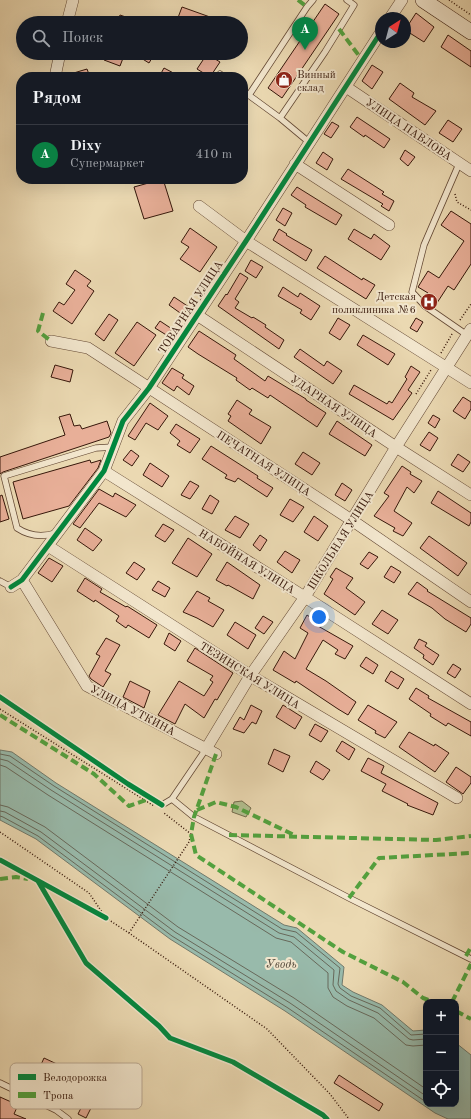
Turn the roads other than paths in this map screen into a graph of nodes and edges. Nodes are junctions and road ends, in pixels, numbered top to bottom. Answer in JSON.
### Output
{"nodes":[{"id":1,"x":73,"y":0,"type":"edge"},
{"id":2,"x":313,"y":0,"type":"edge"},
{"id":3,"x":347,"y":0,"type":"edge"},
{"id":4,"x":402,"y":0,"type":"edge"},
{"id":5,"x":423,"y":0,"type":"edge"},
{"id":6,"x":394,"y":12,"type":"edge"},
{"id":7,"x":68,"y":16,"type":"edge"},
{"id":8,"x":471,"y":32,"type":"edge"},
{"id":9,"x":375,"y":41,"type":"edge"},
{"id":10,"x":59,"y":60,"type":"edge"},
{"id":11,"x":56,"y":72,"type":"edge"},
{"id":12,"x":346,"y":87,"type":"junction"},
{"id":13,"x":250,"y":95,"type":"joint"},
{"id":14,"x":280,"y":118,"type":"junction"},
{"id":15,"x":310,"y":143,"type":"junction"},
{"id":16,"x":295,"y":164,"type":"junction"},
{"id":17,"x":459,"y":164,"type":"junction"},
{"id":18,"x":471,"y":172,"type":"edge"},
{"id":19,"x":199,"y":206,"type":"dead end"},
{"id":20,"x":389,"y":225,"type":"dead end"},
{"id":21,"x":246,"y":241,"type":"junction"},
{"id":22,"x":197,"y":315,"type":"junction"},
{"id":23,"x":469,"y":332,"type":"edge"},
{"id":24,"x":51,"y":341,"type":"dead end"},
{"id":25,"x":447,"y":367,"type":"junction"},
{"id":26,"x":471,"y":383,"type":"edge"},
{"id":27,"x":149,"y":388,"type":"junction"},
{"id":28,"x":113,"y":447,"type":"junction"},
{"id":29,"x":396,"y":447,"type":"junction"},
{"id":30,"x":104,"y":471,"type":"junction"},
{"id":31,"x":471,"y":495,"type":"edge"},
{"id":32,"x":353,"y":521,"type":"junction"},
{"id":33,"x":57,"y":533,"type":"junction"},
{"id":34,"x":48,"y":546,"type":"junction"},
{"id":35,"x":22,"y":580,"type":"junction"},
{"id":36,"x":0,"y":581,"type":"edge"},
{"id":37,"x":11,"y":587,"type":"joint"},
{"id":38,"x":305,"y":598,"type":"junction"},
{"id":39,"x":471,"y":602,"type":"edge"},
{"id":40,"x":250,"y":676,"type":"junction"},
{"id":41,"x":471,"y":704,"type":"edge"},
{"id":42,"x":206,"y":749,"type":"junction"},
{"id":43,"x":218,"y":755,"type":"dead end"},
{"id":44,"x":456,"y":798,"type":"dead end"},
{"id":45,"x":172,"y":799,"type":"junction"},
{"id":46,"x":161,"y":807,"type":"road end"},
{"id":47,"x":471,"y":958,"type":"edge"},
{"id":48,"x":0,"y":1083,"type":"edge"},
{"id":49,"x":10,"y":1088,"type":"edge"},
{"id":50,"x":54,"y":1109,"type":"edge"},
{"id":51,"x":68,"y":1119,"type":"edge"}],
"edges":[{"from":1,"to":7,"type":"street"},
{"from":2,"to":13,"type":"lane"},
{"from":3,"to":14,"type":"lane"},
{"from":4,"to":6,"type":"street"},
{"from":5,"to":8,"type":"main road"},
{"from":9,"to":12,"type":"street","name":"ТОВАРНАЯ УЛИЦА"},
{"from":10,"to":11,"type":"street"},
{"from":12,"to":15,"type":"street","name":"ТОВАРНАЯ УЛИЦА"},
{"from":12,"to":17,"type":"street","name":"УЛИЦА ПАВЛОВА"},
{"from":13,"to":14,"type":"lane"},
{"from":14,"to":15,"type":"lane"},
{"from":15,"to":16,"type":"street","name":"ТОВАРНАЯ УЛИЦА"},
{"from":16,"to":20,"type":"street"},
{"from":16,"to":21,"type":"street","name":"ТОВАРНАЯ УЛИЦА"},
{"from":17,"to":18,"type":"street","name":"УЛИЦА ПАВЛОВА"},
{"from":17,"to":23,"type":"lane"},
{"from":19,"to":21,"type":"street"},
{"from":21,"to":22,"type":"street","name":"ТОВАРНАЯ УЛИЦА"},
{"from":21,"to":25,"type":"street"},
{"from":22,"to":27,"type":"street","name":"ТОВАРНАЯ УЛИЦА"},
{"from":22,"to":29,"type":"street","name":"УДАРНАЯ УЛИЦА"},
{"from":23,"to":25,"type":"street","name":"ШКОЛЬНАЯ УЛИЦА"},
{"from":24,"to":27,"type":"street","name":"ПЕЧАТНАЯ УЛИЦА"},
{"from":25,"to":26,"type":"street"},
{"from":25,"to":29,"type":"street","name":"ШКОЛЬНАЯ УЛИЦА"},
{"from":27,"to":28,"type":"street","name":"ТОВАРНАЯ УЛИЦА"},
{"from":27,"to":32,"type":"street","name":"ПЕЧАТНАЯ УЛИЦА"},
{"from":28,"to":30,"type":"street","name":"ТОВАРНАЯ УЛИЦА"},
{"from":28,"to":33,"type":"lane"},
{"from":29,"to":31,"type":"street","name":"УДАРНАЯ УЛИЦА"},
{"from":29,"to":32,"type":"street","name":"ШКОЛЬНАЯ УЛИЦА"},
{"from":30,"to":33,"type":"street","name":"ТОВАРНАЯ УЛИЦА"},
{"from":30,"to":38,"type":"street","name":"НАБОЙНАЯ УЛИЦА"},
{"from":32,"to":38,"type":"street","name":"ШКОЛЬНАЯ УЛИЦА"},
{"from":32,"to":39,"type":"street","name":"ПЕЧАТНАЯ УЛИЦА"},
{"from":33,"to":34,"type":"street","name":"ТОВАРНАЯ УЛИЦА"},
{"from":34,"to":35,"type":"street","name":"ТОВАРНАЯ УЛИЦА"},
{"from":34,"to":40,"type":"street","name":"ТЕЗИНСКАЯ УЛИЦА"},
{"from":35,"to":37,"type":"street","name":"ТОВАРНАЯ УЛИЦА"},
{"from":35,"to":42,"type":"street","name":"УЛИЦА УТКИНА"},
{"from":36,"to":37,"type":"lane"},
{"from":38,"to":40,"type":"street","name":"ШКОЛЬНАЯ УЛИЦА"},
{"from":38,"to":41,"type":"street","name":"НАБОЙНАЯ УЛИЦА"},
{"from":40,"to":42,"type":"street","name":"ШКОЛЬНАЯ УЛИЦА"},
{"from":40,"to":44,"type":"street","name":"ТЕЗИНСКАЯ УЛИЦА"},
{"from":42,"to":43,"type":"street","name":"УЛИЦА УТКИНА"},
{"from":42,"to":45,"type":"lane"},
{"from":45,"to":46,"type":"lane"},
{"from":45,"to":47,"type":"lane"},
{"from":48,"to":49,"type":"lane"},
{"from":50,"to":51,"type":"lane"}]}
